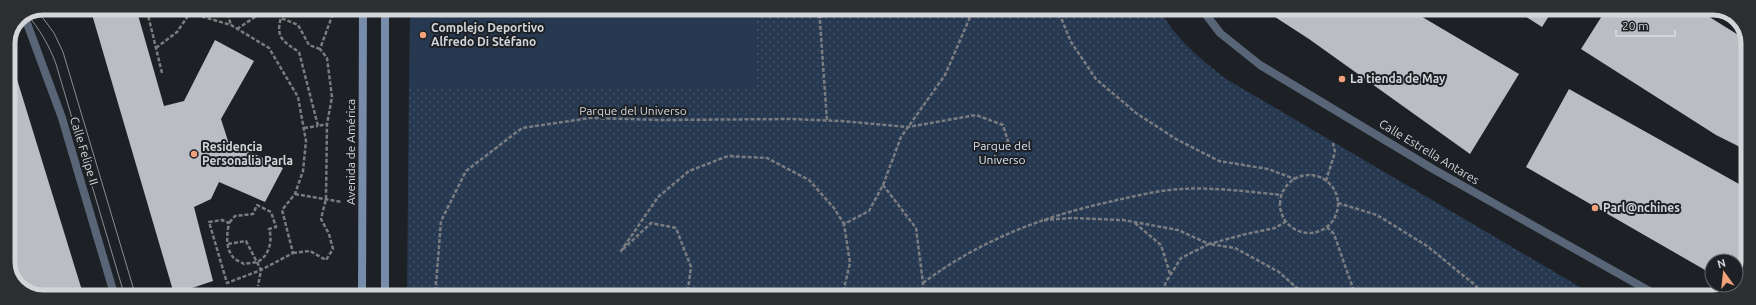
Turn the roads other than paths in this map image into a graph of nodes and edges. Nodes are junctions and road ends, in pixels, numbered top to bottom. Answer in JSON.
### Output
{"nodes":[{"id":1,"x":364,"y":15,"type":"edge"},
{"id":2,"x":385,"y":15,"type":"edge"},
{"id":3,"x":1206,"y":15,"type":"edge"},
{"id":4,"x":26,"y":21,"type":"edge"},
{"id":5,"x":113,"y":290,"type":"edge"},
{"id":6,"x":362,"y":290,"type":"edge"},
{"id":7,"x":385,"y":290,"type":"edge"},
{"id":8,"x":1648,"y":290,"type":"edge"}],
"edges":[{"from":1,"to":6,"type":"main road","name":"Avenida de América"},
{"from":2,"to":7,"type":"main road"},
{"from":3,"to":8,"type":"street","name":"Calle Estrella Antares"},
{"from":4,"to":5,"type":"street","name":"Calle Felipe II"}]}
